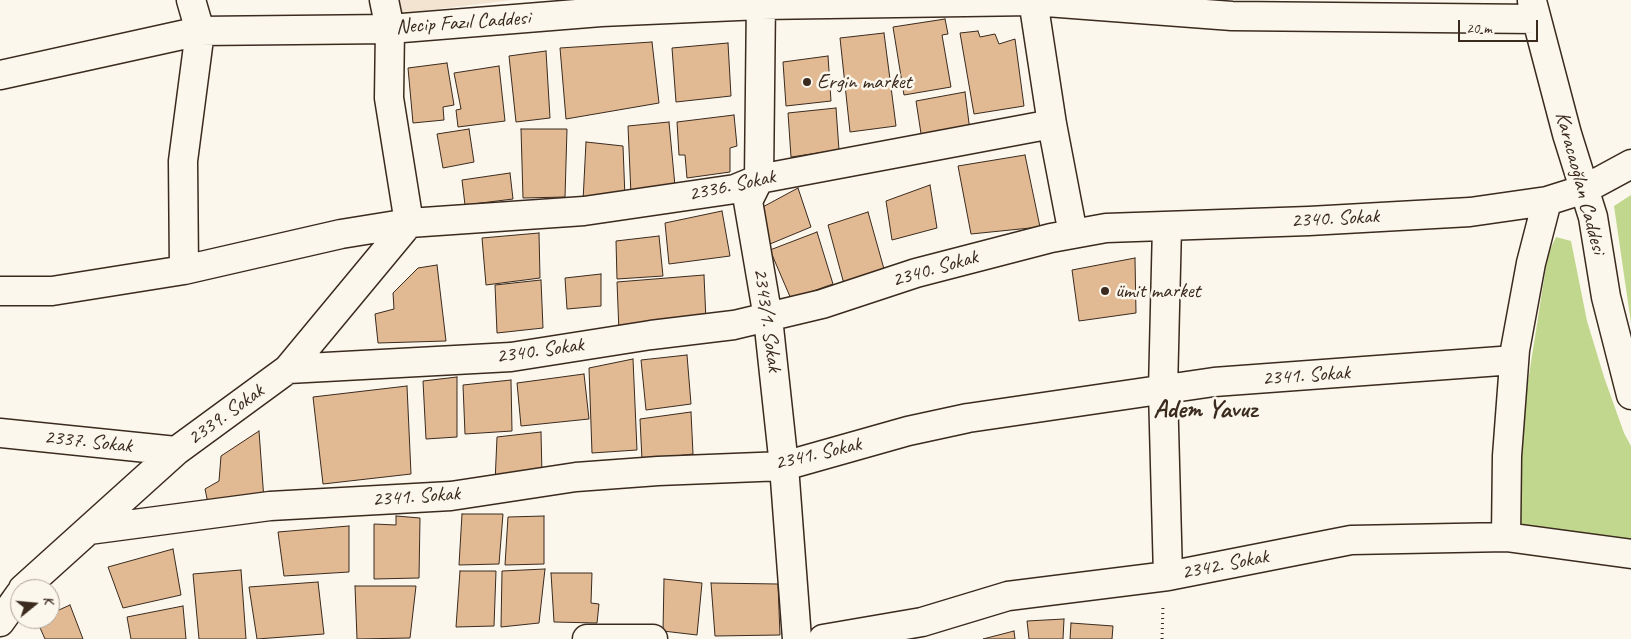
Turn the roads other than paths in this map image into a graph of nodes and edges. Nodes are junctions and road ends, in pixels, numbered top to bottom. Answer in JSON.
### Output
{"nodes":[{"id":1,"x":191,"y":0,"type":"edge"},
{"id":2,"x":384,"y":0,"type":"edge"},
{"id":3,"x":1033,"y":1,"type":"edge"},
{"id":4,"x":761,"y":2,"type":"edge"},
{"id":5,"x":1534,"y":9,"type":"edge"},
{"id":6,"x":390,"y":29,"type":"junction"},
{"id":7,"x":200,"y":31,"type":"junction"},
{"id":8,"x":0,"y":76,"type":"edge"},
{"id":9,"x":1052,"y":124,"type":"junction"},
{"id":10,"x":1631,"y":164,"type":"edge"},
{"id":11,"x":759,"y":179,"type":"junction"},
{"id":12,"x":1584,"y":188,"type":"junction"},
{"id":13,"x":1547,"y":201,"type":"junction"},
{"id":14,"x":409,"y":223,"type":"junction"},
{"id":15,"x":1167,"y":226,"type":"junction"},
{"id":16,"x":1073,"y":234,"type":"junction"},
{"id":17,"x":184,"y":270,"type":"junction"},
{"id":18,"x":0,"y":290,"type":"edge"},
{"id":19,"x":768,"y":318,"type":"junction"},
{"id":20,"x":1514,"y":360,"type":"junction"},
{"id":21,"x":288,"y":369,"type":"junction"},
{"id":22,"x":1163,"y":390,"type":"junction"},
{"id":23,"x":1631,"y":395,"type":"edge"},
{"id":24,"x":0,"y":433,"type":"edge"},
{"id":25,"x":176,"y":451,"type":"junction"},
{"id":26,"x":784,"y":466,"type":"junction"},
{"id":27,"x":89,"y":530,"type":"junction"},
{"id":28,"x":1506,"y":537,"type":"junction"},
{"id":29,"x":1631,"y":554,"type":"edge"},
{"id":30,"x":1166,"y":576,"type":"junction"},
{"id":31,"x":34,"y":579,"type":"edge"},
{"id":32,"x":10,"y":608,"type":"edge"},
{"id":33,"x":0,"y":622,"type":"edge"},
{"id":34,"x":587,"y":639,"type":"edge"},
{"id":35,"x":653,"y":639,"type":"edge"},
{"id":36,"x":797,"y":639,"type":"edge"},
{"id":37,"x":823,"y":639,"type":"edge"}],
"edges":[{"from":1,"to":7,"type":"street"},
{"from":2,"to":6,"type":"street"},
{"from":3,"to":4,"type":"street","name":"Necip Fazıl Caddesi"},
{"from":3,"to":5,"type":"street","name":"Necip Fazıl Caddesi"},
{"from":3,"to":9,"type":"street"},
{"from":4,"to":6,"type":"street","name":"Necip Fazıl Caddesi"},
{"from":4,"to":11,"type":"street","name":"2343/1. Sokak"},
{"from":5,"to":12,"type":"street","name":"Karacaoğlan Caddesi"},
{"from":6,"to":7,"type":"street","name":"Necip Fazıl Caddesi"},
{"from":6,"to":14,"type":"street"},
{"from":7,"to":8,"type":"street","name":"Necip Fazıl Caddesi"},
{"from":7,"to":17,"type":"street"},
{"from":9,"to":11,"type":"street","name":"2336. Sokak"},
{"from":9,"to":16,"type":"street"},
{"from":10,"to":12,"type":"street","name":"2340. Sokak"},
{"from":11,"to":14,"type":"street","name":"2336. Sokak"},
{"from":11,"to":19,"type":"street","name":"2343/1. Sokak"},
{"from":12,"to":13,"type":"street","name":"2340. Sokak"},
{"from":12,"to":23,"type":"street","name":"Karacaoğlan Caddesi"},
{"from":13,"to":15,"type":"street","name":"2340. Sokak"},
{"from":13,"to":20,"type":"street"},
{"from":14,"to":17,"type":"street"},
{"from":14,"to":21,"type":"street","name":"2339. Sokak"},
{"from":15,"to":16,"type":"street","name":"2340. Sokak"},
{"from":15,"to":22,"type":"street"},
{"from":16,"to":19,"type":"street","name":"2340. Sokak"},
{"from":17,"to":18,"type":"street"},
{"from":19,"to":21,"type":"street","name":"2340. Sokak"},
{"from":19,"to":26,"type":"street","name":"2343/1. Sokak"},
{"from":20,"to":22,"type":"street","name":"2341. Sokak"},
{"from":20,"to":28,"type":"street"},
{"from":21,"to":25,"type":"street","name":"2339. Sokak"},
{"from":22,"to":26,"type":"street","name":"2341. Sokak"},
{"from":22,"to":30,"type":"street"},
{"from":24,"to":25,"type":"street","name":"2337. Sokak"},
{"from":25,"to":27,"type":"street","name":"2339. Sokak"},
{"from":26,"to":27,"type":"street","name":"2341. Sokak"},
{"from":26,"to":36,"type":"street","name":"2343/1. Sokak"},
{"from":27,"to":31,"type":"street","name":"2339. Sokak"},
{"from":28,"to":29,"type":"street","name":"2342. Sokak"},
{"from":28,"to":30,"type":"street","name":"2342. Sokak"},
{"from":30,"to":37,"type":"street","name":"2342. Sokak"},
{"from":32,"to":33,"type":"street"},
{"from":34,"to":35,"type":"street"}]}
